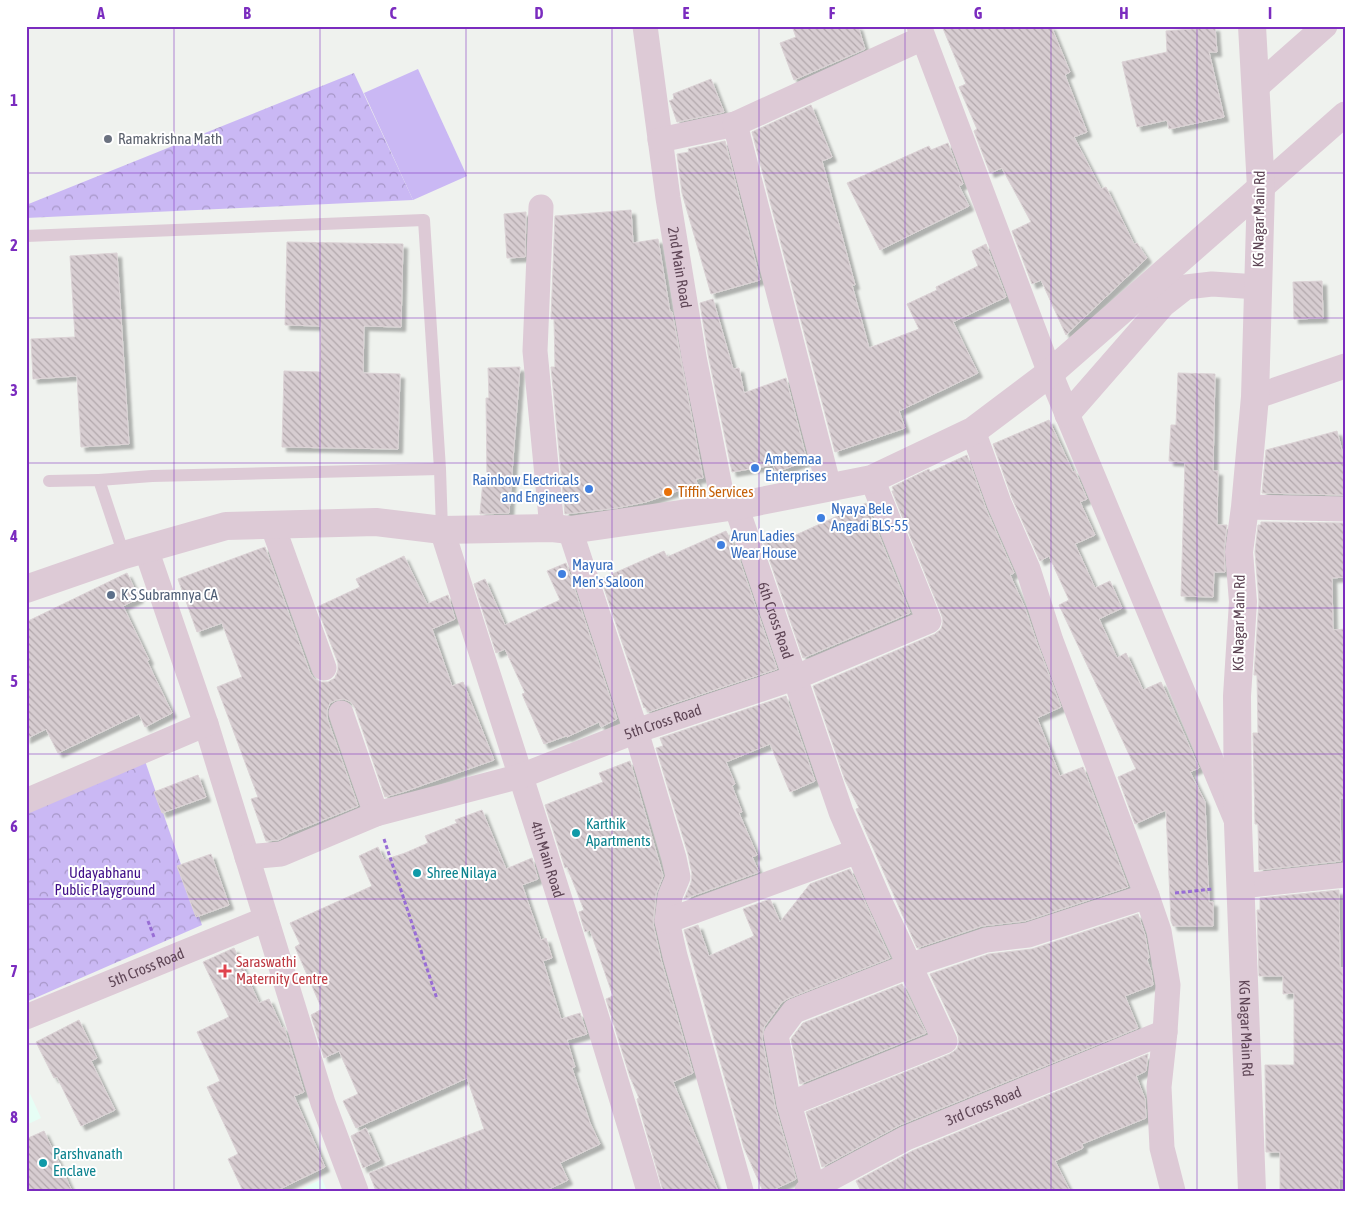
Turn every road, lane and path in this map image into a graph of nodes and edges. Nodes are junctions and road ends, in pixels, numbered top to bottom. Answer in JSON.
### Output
{"nodes":[{"id":1,"x":645,"y":26,"type":"edge"},
{"id":2,"x":1252,"y":26,"type":"edge"},
{"id":3,"x":1325,"y":26,"type":"edge"},
{"id":4,"x":921,"y":32,"type":"edge"},
{"id":5,"x":1255,"y":88,"type":"junction"},
{"id":6,"x":1345,"y":114,"type":"edge"},
{"id":7,"x":735,"y":124,"type":"junction"},
{"id":8,"x":660,"y":140,"type":"junction"},
{"id":9,"x":1261,"y":188,"type":"junction"},
{"id":10,"x":542,"y":207,"type":"dead end"},
{"id":11,"x":26,"y":236,"type":"edge"},
{"id":12,"x":1258,"y":287,"type":"junction"},
{"id":13,"x":1345,"y":366,"type":"edge"},
{"id":14,"x":1050,"y":373,"type":"junction"},
{"id":15,"x":1255,"y":397,"type":"junction"},
{"id":16,"x":1067,"y":415,"type":"junction"},
{"id":17,"x":973,"y":430,"type":"junction"},
{"id":18,"x":440,"y":468,"type":"junction"},
{"id":19,"x":872,"y":479,"type":"junction"},
{"id":20,"x":99,"y":480,"type":"junction"},
{"id":21,"x":49,"y":481,"type":"dead end"},
{"id":22,"x":829,"y":487,"type":"junction"},
{"id":23,"x":730,"y":507,"type":"junction"},
{"id":24,"x":1245,"y":508,"type":"junction"},
{"id":25,"x":1345,"y":509,"type":"edge"},
{"id":26,"x":272,"y":524,"type":"junction"},
{"id":27,"x":561,"y":529,"type":"junction"},
{"id":28,"x":442,"y":530,"type":"junction"},
{"id":29,"x":135,"y":552,"type":"junction"},
{"id":30,"x":26,"y":589,"type":"edge"},
{"id":31,"x":324,"y":668,"type":"dead end"},
{"id":32,"x":794,"y":678,"type":"junction"},
{"id":33,"x":340,"y":713,"type":"dead end"},
{"id":34,"x":206,"y":724,"type":"junction"},
{"id":35,"x":636,"y":731,"type":"junction"},
{"id":36,"x":521,"y":776,"type":"junction"},
{"id":37,"x":26,"y":801,"type":"edge"},
{"id":38,"x":376,"y":814,"type":"junction"},
{"id":39,"x":1238,"y":824,"type":"junction"},
{"id":40,"x":858,"y":851,"type":"junction"},
{"id":41,"x":247,"y":857,"type":"junction"},
{"id":42,"x":1345,"y":875,"type":"edge"},
{"id":43,"x":1241,"y":886,"type":"junction"},
{"id":44,"x":1147,"y":896,"type":"junction"},
{"id":45,"x":266,"y":919,"type":"junction"},
{"id":46,"x":667,"y":921,"type":"junction"},
{"id":47,"x":911,"y":965,"type":"junction"},
{"id":48,"x":437,"y":999,"type":"dead end"},
{"id":49,"x":26,"y":1017,"type":"edge"},
{"id":50,"x":1165,"y":1032,"type":"junction"},
{"id":51,"x":789,"y":1104,"type":"junction"},
{"id":52,"x":811,"y":1190,"type":"edge"},
{"id":53,"x":356,"y":1191,"type":"edge"},
{"id":54,"x":649,"y":1191,"type":"edge"},
{"id":55,"x":741,"y":1191,"type":"edge"},
{"id":56,"x":1173,"y":1191,"type":"edge"},
{"id":57,"x":1252,"y":1191,"type":"edge"}],
"edges":[{"from":1,"to":8,"type":"street","name":"2nd Main Road"},
{"from":2,"to":5,"type":"street","name":"KG Nagar Main Rd"},
{"from":3,"to":5,"type":"street"},
{"from":4,"to":7,"type":"street"},
{"from":4,"to":14,"type":"street"},
{"from":5,"to":9,"type":"street","name":"KG Nagar Main Rd"},
{"from":6,"to":9,"type":"street"},
{"from":7,"to":8,"type":"street"},
{"from":7,"to":22,"type":"street"},
{"from":8,"to":23,"type":"street","name":"2nd Main Road"},
{"from":9,"to":12,"type":"street","name":"KG Nagar Main Rd"},
{"from":9,"to":14,"type":"street"},
{"from":10,"to":27,"type":"street"},
{"from":11,"to":18,"type":"lane"},
{"from":12,"to":15,"type":"street","name":"KG Nagar Main Rd"},
{"from":12,"to":16,"type":"street"},
{"from":13,"to":15,"type":"street"},
{"from":14,"to":16,"type":"street"},
{"from":14,"to":17,"type":"street"},
{"from":15,"to":24,"type":"street","name":"KG Nagar Main Rd"},
{"from":16,"to":39,"type":"street"},
{"from":17,"to":19,"type":"street"},
{"from":17,"to":44,"type":"street"},
{"from":18,"to":20,"type":"lane"},
{"from":18,"to":28,"type":"lane"},
{"from":19,"to":22,"type":"street"},
{"from":19,"to":32,"type":"street","name":"5th Cross Road"},
{"from":20,"to":21,"type":"lane"},
{"from":20,"to":29,"type":"lane"},
{"from":22,"to":23,"type":"street"},
{"from":23,"to":27,"type":"street"},
{"from":23,"to":32,"type":"street","name":"6th Cross Road"},
{"from":24,"to":25,"type":"street"},
{"from":24,"to":39,"type":"street","name":"KG Nagar Main Rd"},
{"from":26,"to":28,"type":"street"},
{"from":26,"to":29,"type":"street"},
{"from":26,"to":31,"type":"street"},
{"from":27,"to":28,"type":"street"},
{"from":27,"to":35,"type":"street"},
{"from":28,"to":36,"type":"street","name":"4th Main Road"},
{"from":29,"to":30,"type":"street"},
{"from":29,"to":34,"type":"street"},
{"from":32,"to":35,"type":"street","name":"5th Cross Road"},
{"from":32,"to":40,"type":"street","name":"6th Cross Road"},
{"from":33,"to":38,"type":"street"},
{"from":34,"to":37,"type":"street"},
{"from":34,"to":41,"type":"street"},
{"from":35,"to":36,"type":"street","name":"5th Cross Road"},
{"from":35,"to":46,"type":"street"},
{"from":36,"to":38,"type":"street","name":"5th Cross Road"},
{"from":36,"to":54,"type":"street","name":"4th Main Road"},
{"from":38,"to":41,"type":"street","name":"5th Cross Road"},
{"from":38,"to":48,"type":"path"},
{"from":39,"to":43,"type":"street","name":"KG Nagar Main Rd"},
{"from":40,"to":46,"type":"street"},
{"from":40,"to":47,"type":"street","name":"6th Cross Road"},
{"from":41,"to":45,"type":"street"},
{"from":42,"to":43,"type":"street"},
{"from":43,"to":44,"type":"path"},
{"from":43,"to":57,"type":"street","name":"KG Nagar Main Rd"},
{"from":44,"to":47,"type":"street"},
{"from":44,"to":50,"type":"street"},
{"from":45,"to":49,"type":"street","name":"5th Cross Road"},
{"from":45,"to":53,"type":"street"},
{"from":46,"to":55,"type":"street"},
{"from":47,"to":51,"type":"street"},
{"from":47,"to":51,"type":"street","name":"6th Cross Road"},
{"from":50,"to":52,"type":"street","name":"3rd Cross Road"},
{"from":50,"to":56,"type":"street"},
{"from":51,"to":52,"type":"street"}]}
